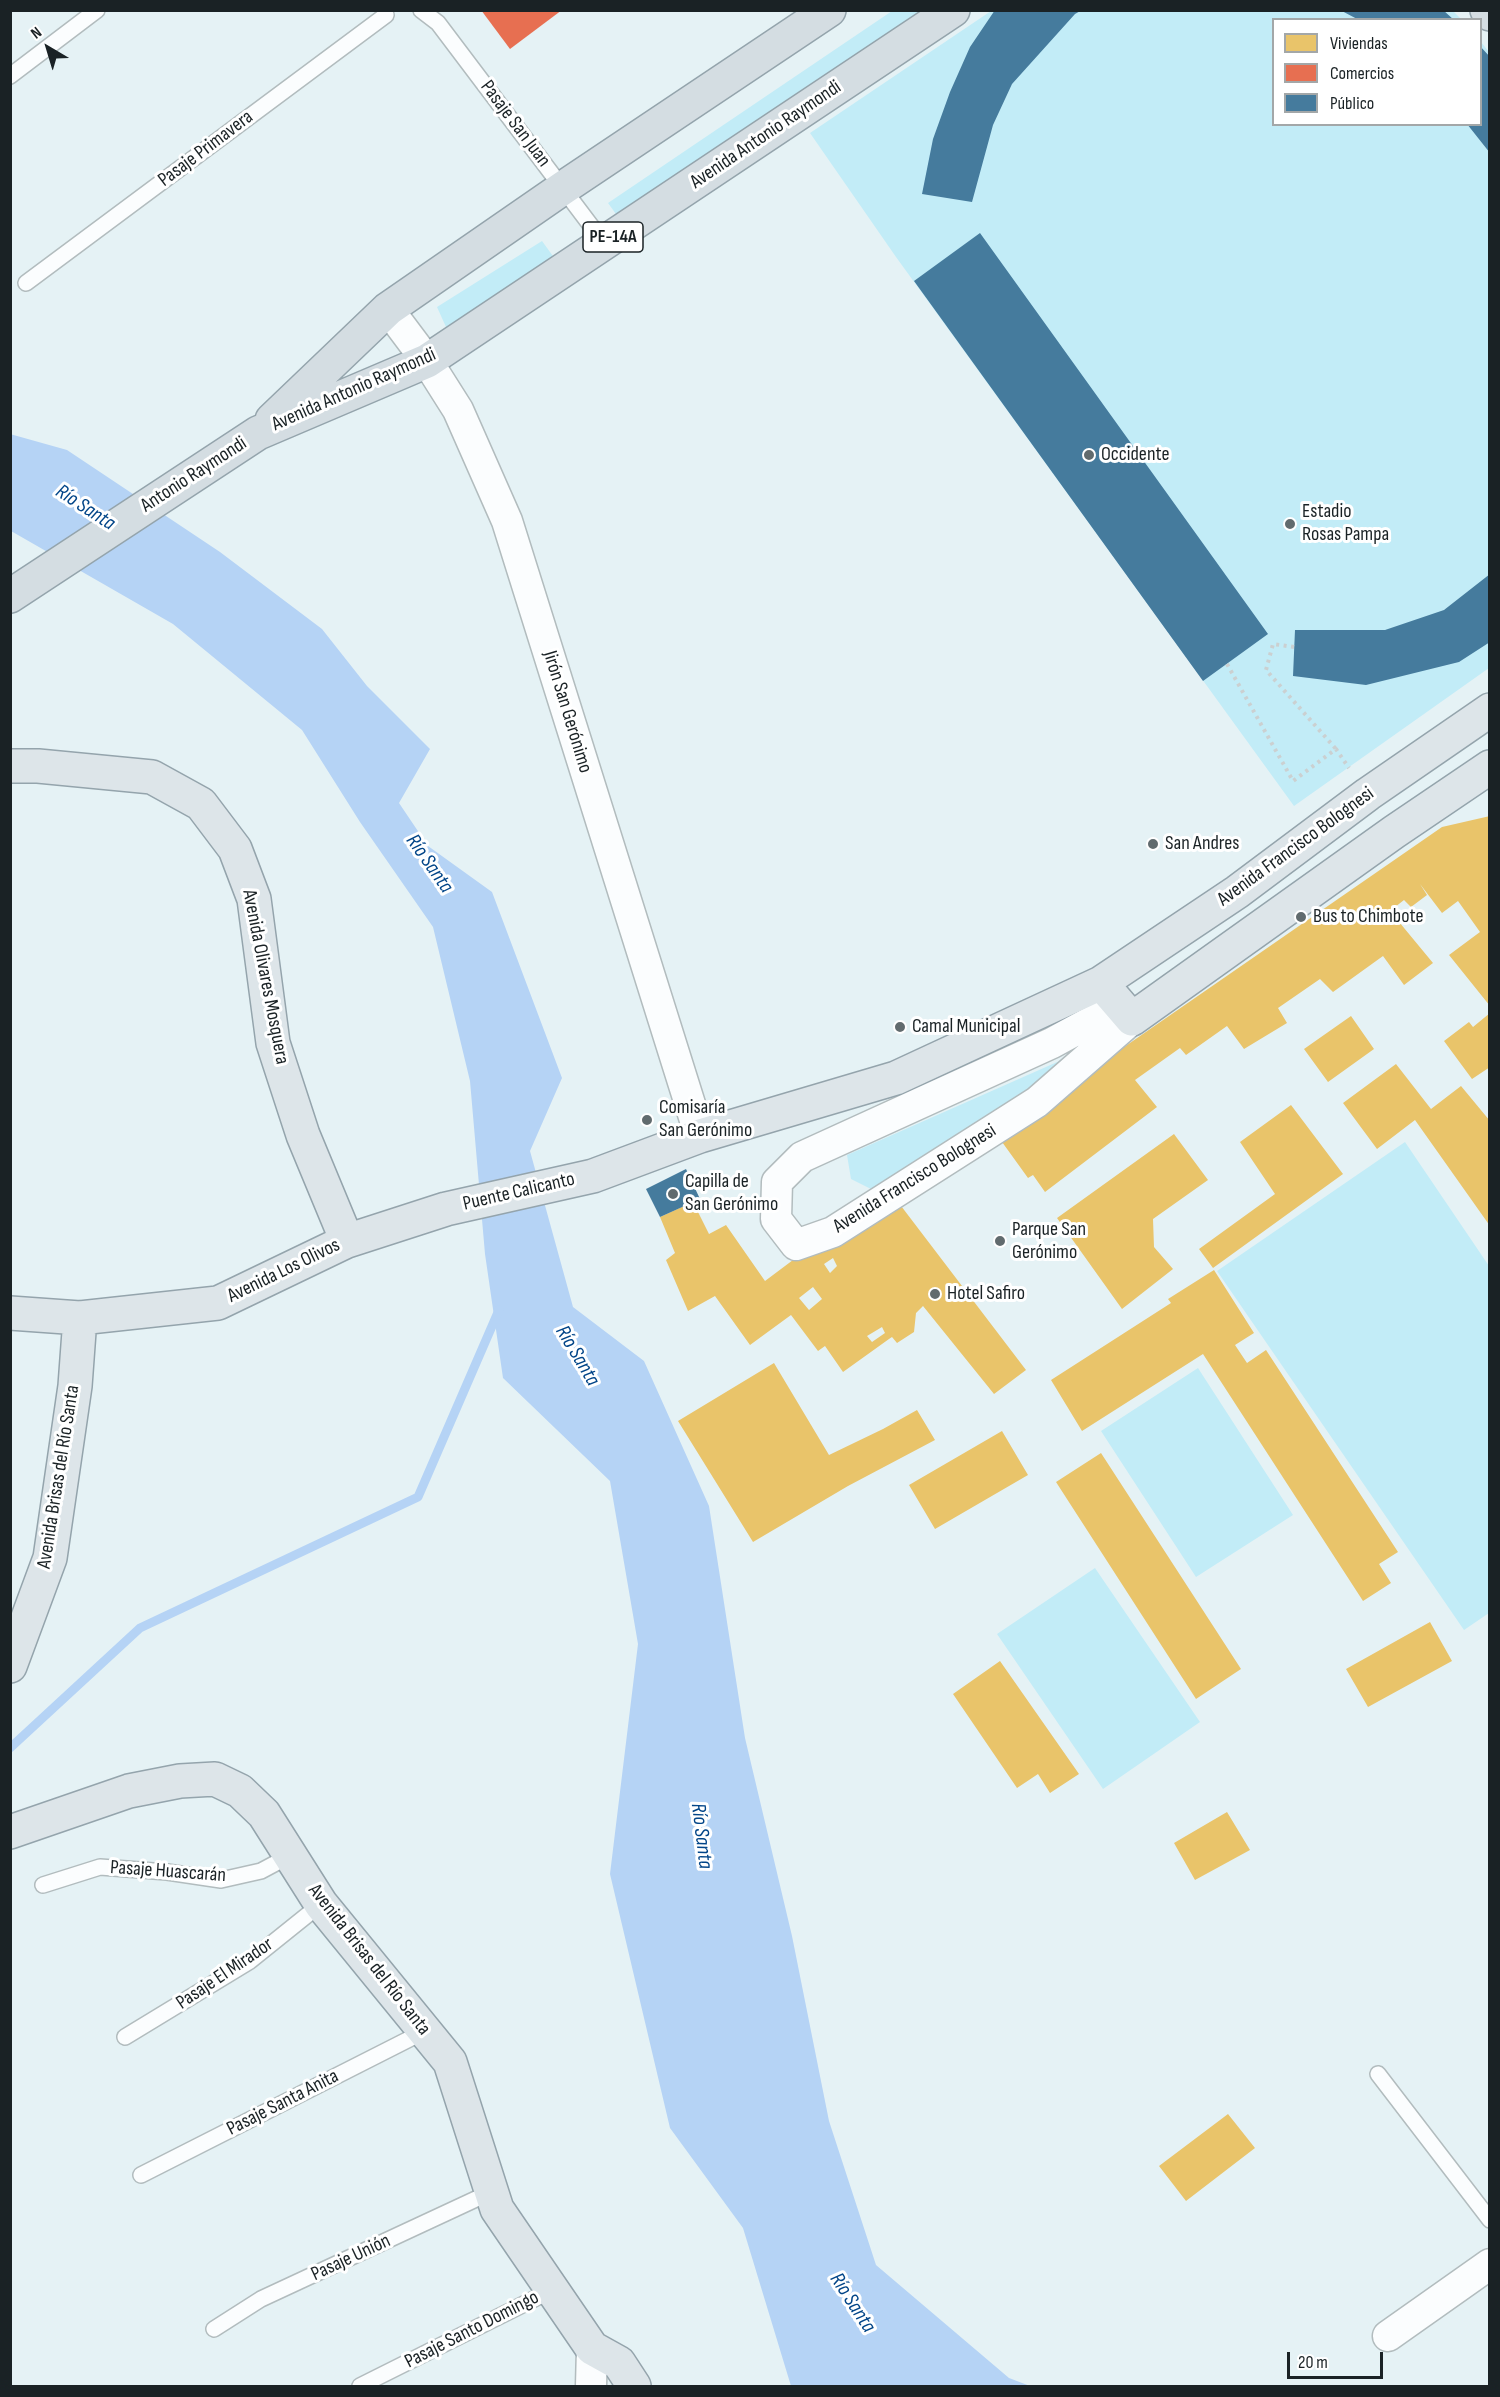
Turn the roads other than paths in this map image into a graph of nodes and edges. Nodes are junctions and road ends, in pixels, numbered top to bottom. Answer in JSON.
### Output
{"nodes":[{"id":1,"x":97,"y":10,"type":"edge"},
{"id":2,"x":421,"y":10,"type":"edge"},
{"id":3,"x":829,"y":10,"type":"edge"},
{"id":4,"x":953,"y":10,"type":"edge"},
{"id":5,"x":387,"y":12,"type":"edge"},
{"id":6,"x":10,"y":76,"type":"edge"},
{"id":7,"x":563,"y":188,"type":"junction"},
{"id":8,"x":604,"y":243,"type":"junction"},
{"id":9,"x":26,"y":283,"type":"dead end"},
{"id":10,"x":388,"y":309,"type":"junction"},
{"id":11,"x":427,"y":361,"type":"junction"},
{"id":12,"x":258,"y":433,"type":"junction"},
{"id":13,"x":10,"y":596,"type":"edge"},
{"id":14,"x":1490,"y":710,"type":"edge"},
{"id":15,"x":10,"y":766,"type":"edge"},
{"id":16,"x":1490,"y":767,"type":"edge"},
{"id":17,"x":1368,"y":794,"type":"junction"},
{"id":18,"x":1394,"y":832,"type":"junction"},
{"id":19,"x":1237,"y":892,"type":"junction"},
{"id":20,"x":1262,"y":927,"type":"junction"},
{"id":21,"x":1118,"y":1002,"type":"junction"},
{"id":22,"x":700,"y":1136,"type":"junction"},
{"id":23,"x":593,"y":1176,"type":"joint"},
{"id":24,"x":446,"y":1209,"type":"joint"},
{"id":25,"x":347,"y":1241,"type":"junction"},
{"id":26,"x":10,"y":1313,"type":"edge"},
{"id":27,"x":80,"y":1318,"type":"junction"},
{"id":28,"x":10,"y":1666,"type":"edge"},
{"id":29,"x":10,"y":1832,"type":"edge"},
{"id":30,"x":291,"y":1855,"type":"junction"},
{"id":31,"x":43,"y":1885,"type":"dead end"},
{"id":32,"x":321,"y":1904,"type":"junction"},
{"id":33,"x":425,"y":2031,"type":"junction"},
{"id":34,"x":125,"y":2037,"type":"dead end"},
{"id":35,"x":1378,"y":2073,"type":"dead end"},
{"id":36,"x":141,"y":2175,"type":"dead end"},
{"id":37,"x":492,"y":2193,"type":"junction"},
{"id":38,"x":1490,"y":2220,"type":"edge"},
{"id":39,"x":1490,"y":2264,"type":"edge"},
{"id":40,"x":552,"y":2290,"type":"junction"},
{"id":41,"x":214,"y":2329,"type":"dead end"},
{"id":42,"x":1388,"y":2336,"type":"dead end"},
{"id":43,"x":592,"y":2348,"type":"junction"},
{"id":44,"x":360,"y":2386,"type":"edge"},
{"id":45,"x":591,"y":2386,"type":"edge"},
{"id":46,"x":634,"y":2386,"type":"edge"}],
"edges":[{"from":1,"to":6,"type":"lane"},
{"from":2,"to":7,"type":"lane","name":"Pasaje San Juan"},
{"from":3,"to":7,"type":"highway","name":"Avenida Antonio Raymondi","number":"PE-14A"},
{"from":4,"to":8,"type":"highway","name":"Avenida Antonio Raymondi","number":"PE-14A"},
{"from":5,"to":9,"type":"lane","name":"Pasaje Primavera"},
{"from":7,"to":8,"type":"lane","name":"Pasaje San Juan"},
{"from":7,"to":10,"type":"highway","name":"Avenida Antonio Raymondi","number":"PE-14A"},
{"from":8,"to":11,"type":"highway","name":"Avenida Antonio Raymondi","number":"PE-14A"},
{"from":10,"to":11,"type":"street","name":"Jirón San Gerónimo"},
{"from":10,"to":12,"type":"highway","name":"Avenida Antonio Raymondi","number":"PE-14A"},
{"from":11,"to":12,"type":"highway","name":"Avenida Antonio Raymondi","number":"PE-14A"},
{"from":11,"to":22,"type":"street","name":"Jirón San Gerónimo"},
{"from":12,"to":13,"type":"highway","name":"Antonio Raymondi","number":"PE-14A"},
{"from":14,"to":17,"type":"main road","name":"Avenida Francisco Bolognesi"},
{"from":15,"to":25,"type":"main road","name":"Avenida Olivares Mosquera"},
{"from":16,"to":18,"type":"main road","name":"Avenida Francisco Bolognesi"},
{"from":17,"to":18,"type":"main road"},
{"from":17,"to":19,"type":"main road","name":"Avenida Francisco Bolognesi"},
{"from":18,"to":20,"type":"main road","name":"Avenida Francisco Bolognesi"},
{"from":19,"to":20,"type":"main road"},
{"from":19,"to":21,"type":"main road","name":"Avenida Francisco Bolognesi"},
{"from":20,"to":21,"type":"main road","name":"Avenida Francisco Bolognesi"},
{"from":21,"to":21,"type":"street","name":"Avenida Francisco Bolognesi"},
{"from":21,"to":22,"type":"main road","name":"Avenida Francisco Bolognesi"},
{"from":22,"to":23,"type":"main road","name":"Avenida Francisco Bolognesi"},
{"from":23,"to":24,"type":"main road","name":"Puente Calicanto"},
{"from":24,"to":25,"type":"main road","name":"Avenida Los Olivos"},
{"from":25,"to":27,"type":"main road","name":"Avenida Los Olivos"},
{"from":26,"to":27,"type":"main road","name":"Avenida Los Olivos"},
{"from":27,"to":28,"type":"main road","name":"Avenida Brisas del Río Santa"},
{"from":29,"to":30,"type":"main road","name":"Avenida Brisas del Río Santa"},
{"from":30,"to":31,"type":"lane","name":"Pasaje Huascarán"},
{"from":30,"to":32,"type":"main road","name":"Avenida Brisas del Río Santa"},
{"from":32,"to":33,"type":"main road","name":"Avenida Brisas del Río Santa"},
{"from":32,"to":34,"type":"lane","name":"Pasaje El Mirador"},
{"from":33,"to":36,"type":"lane","name":"Pasaje Santa Anita"},
{"from":33,"to":37,"type":"main road","name":"Avenida Brisas del Río Santa"},
{"from":35,"to":38,"type":"lane"},
{"from":37,"to":40,"type":"main road","name":"Avenida Brisas del Río Santa"},
{"from":37,"to":41,"type":"lane","name":"Pasaje Unión"},
{"from":39,"to":42,"type":"street"},
{"from":40,"to":43,"type":"main road","name":"Avenida Brisas del Río Santa"},
{"from":40,"to":44,"type":"lane","name":"Pasaje Santo Domingo"},
{"from":43,"to":45,"type":"street"},
{"from":43,"to":46,"type":"main road"}]}
